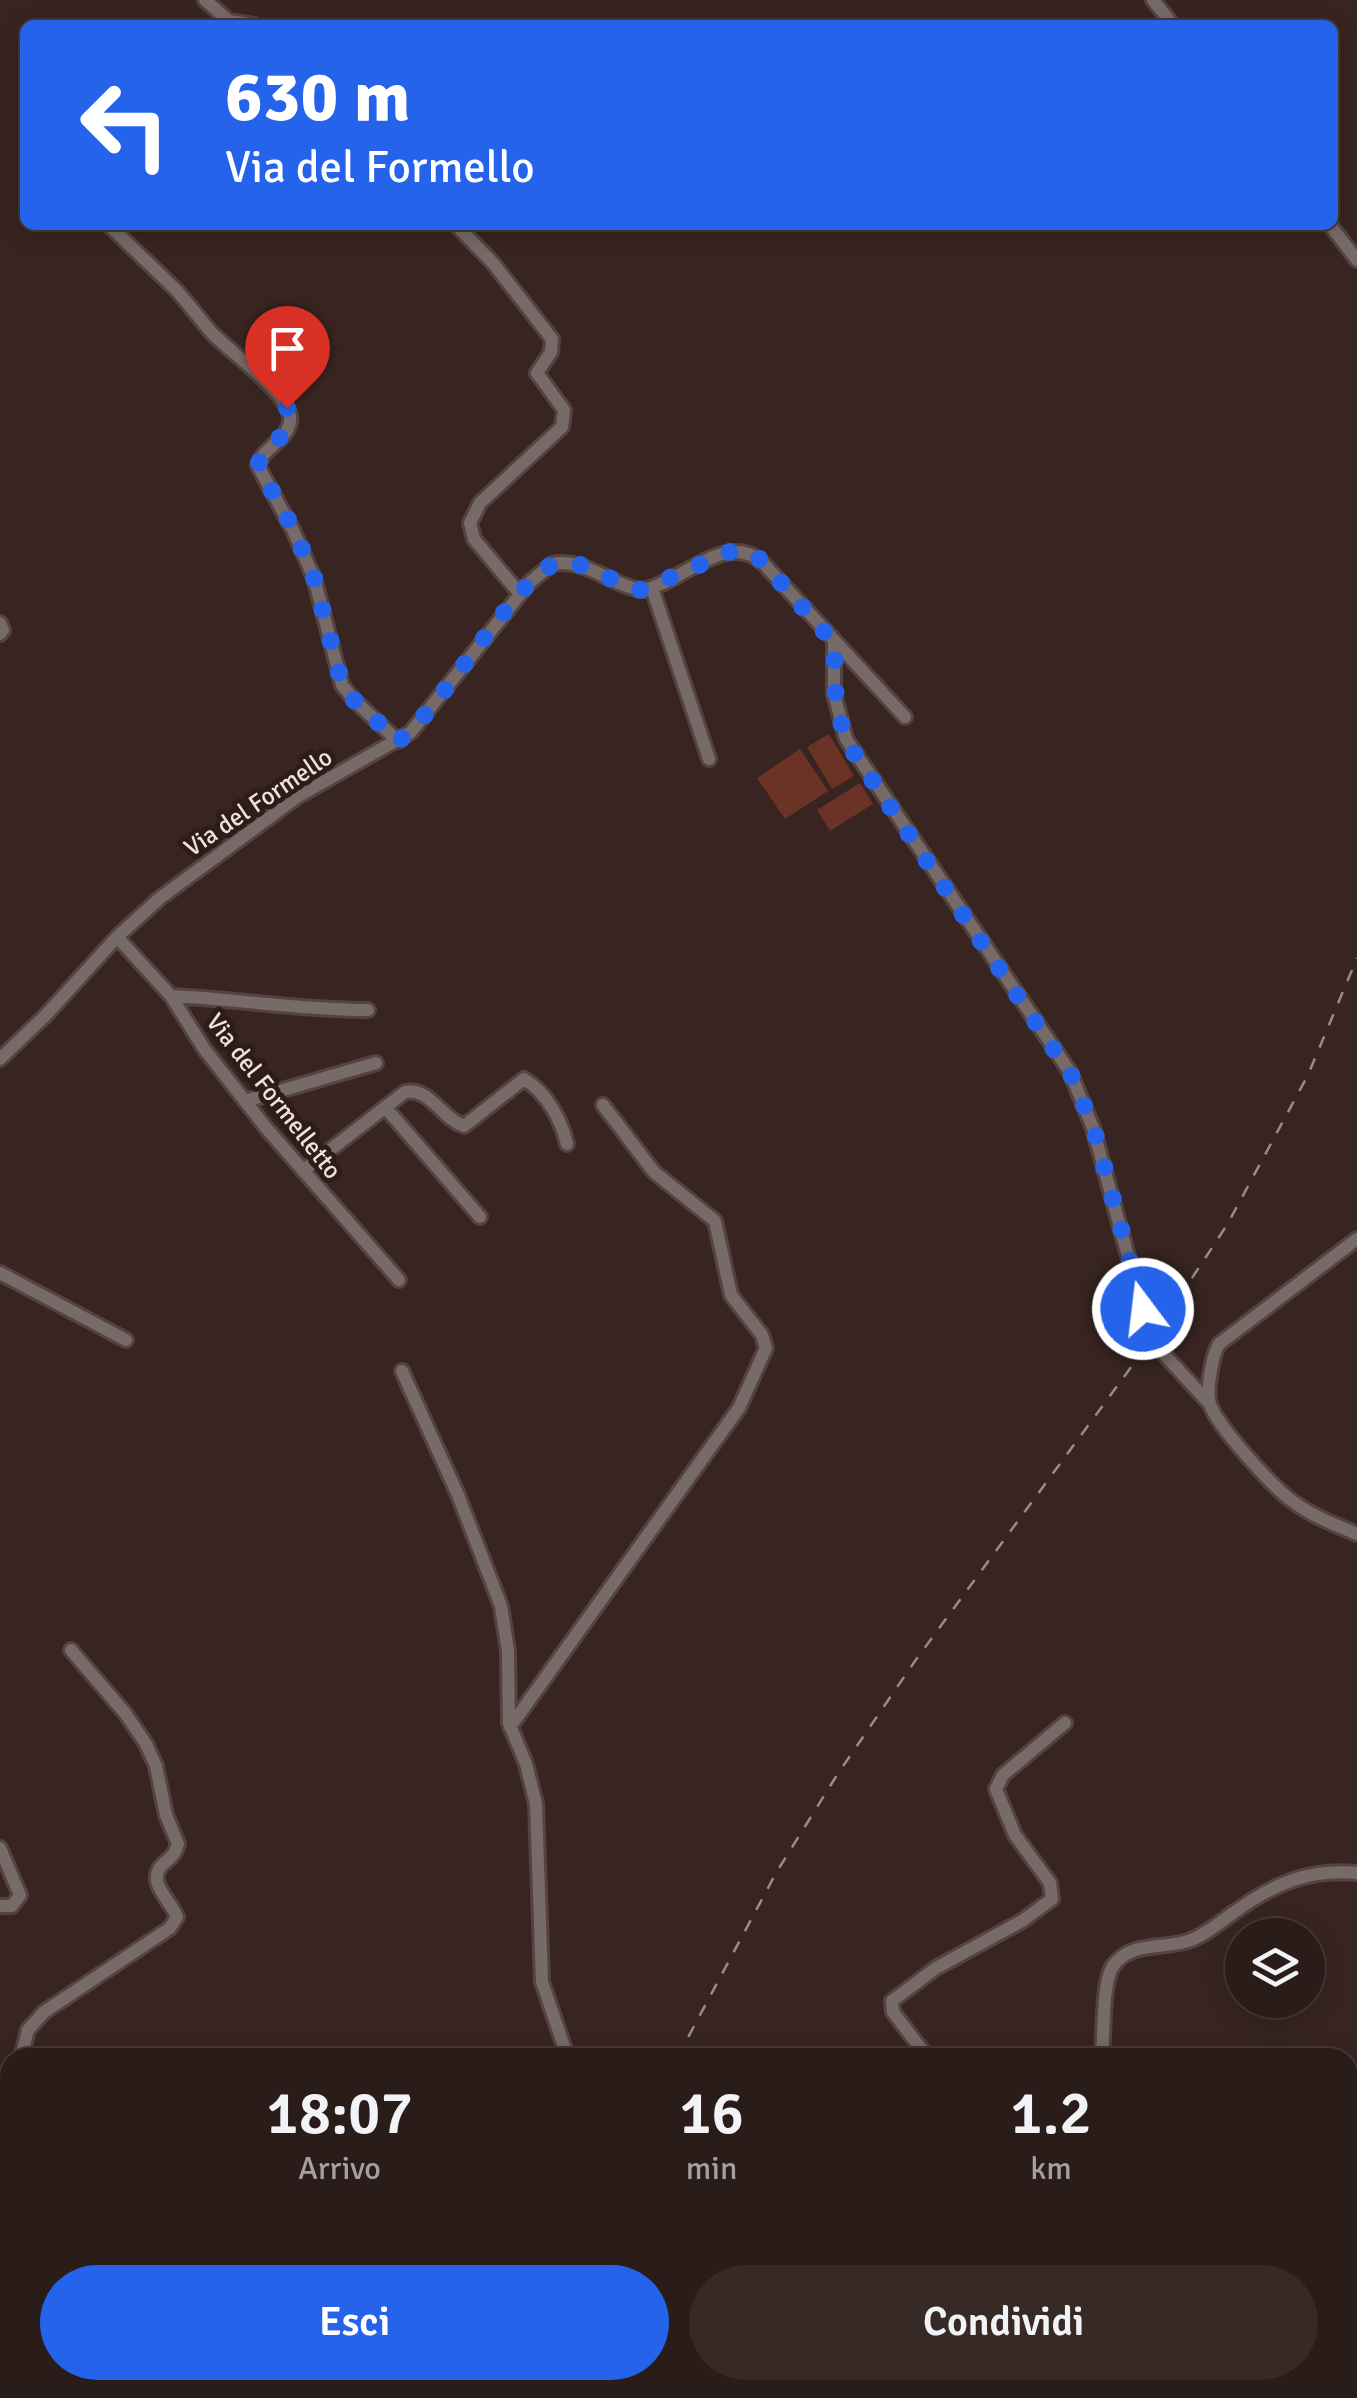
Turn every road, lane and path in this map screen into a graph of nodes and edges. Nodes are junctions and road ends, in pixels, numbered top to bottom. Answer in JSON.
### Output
{"nodes":[{"id":1,"x":205,"y":0,"type":"edge"},
{"id":2,"x":1153,"y":0,"type":"edge"},
{"id":3,"x":226,"y":20,"type":"edge"},
{"id":4,"x":1168,"y":20,"type":"edge"},
{"id":5,"x":114,"y":230,"type":"edge"},
{"id":6,"x":461,"y":230,"type":"edge"},
{"id":7,"x":1334,"y":230,"type":"edge"},
{"id":8,"x":1357,"y":260,"type":"edge"},
{"id":9,"x":652,"y":588,"type":"junction"},
{"id":10,"x":520,"y":594,"type":"junction"},
{"id":11,"x":0,"y":622,"type":"edge"},
{"id":12,"x":0,"y":634,"type":"edge"},
{"id":13,"x":834,"y":643,"type":"junction"},
{"id":14,"x":905,"y":717,"type":"dead end"},
{"id":15,"x":398,"y":741,"type":"junction"},
{"id":16,"x":709,"y":759,"type":"dead end"},
{"id":17,"x":116,"y":938,"type":"junction"},
{"id":18,"x":171,"y":996,"type":"junction"},
{"id":19,"x":368,"y":1010,"type":"dead end"},
{"id":20,"x":0,"y":1059,"type":"edge"},
{"id":21,"x":376,"y":1063,"type":"dead end"},
{"id":22,"x":245,"y":1101,"type":"junction"},
{"id":23,"x":603,"y":1105,"type":"dead end"},
{"id":24,"x":385,"y":1107,"type":"junction"},
{"id":25,"x":566,"y":1144,"type":"dead end"},
{"id":26,"x":302,"y":1171,"type":"junction"},
{"id":27,"x":480,"y":1218,"type":"dead end"},
{"id":28,"x":1357,"y":1239,"type":"edge"},
{"id":29,"x":0,"y":1273,"type":"edge"},
{"id":30,"x":400,"y":1280,"type":"dead end"},
{"id":31,"x":126,"y":1340,"type":"dead end"},
{"id":32,"x":402,"y":1371,"type":"dead end"},
{"id":33,"x":1209,"y":1404,"type":"junction"},
{"id":34,"x":1357,"y":1534,"type":"edge"},
{"id":35,"x":71,"y":1650,"type":"dead end"},
{"id":36,"x":1065,"y":1723,"type":"dead end"},
{"id":37,"x":510,"y":1726,"type":"junction"},
{"id":38,"x":0,"y":1848,"type":"edge"},
{"id":39,"x":1357,"y":1873,"type":"edge"},
{"id":40,"x":0,"y":1906,"type":"edge"},
{"id":41,"x":24,"y":2048,"type":"edge"},
{"id":42,"x":564,"y":2048,"type":"edge"},
{"id":43,"x":920,"y":2048,"type":"edge"},
{"id":44,"x":1103,"y":2048,"type":"edge"}],
"edges":[{"from":1,"to":3,"type":"street"},
{"from":2,"to":4,"type":"street"},
{"from":5,"to":15,"type":"street"},
{"from":6,"to":10,"type":"street"},
{"from":7,"to":8,"type":"street"},
{"from":9,"to":10,"type":"street","name":"Via del Formello"},
{"from":9,"to":13,"type":"street"},
{"from":9,"to":16,"type":"street"},
{"from":10,"to":15,"type":"street","name":"Via del Formello"},
{"from":11,"to":12,"type":"street"},
{"from":13,"to":14,"type":"street"},
{"from":13,"to":33,"type":"street"},
{"from":15,"to":17,"type":"street","name":"Via del Formello"},
{"from":17,"to":18,"type":"street","name":"Via del Formelletto"},
{"from":17,"to":20,"type":"street","name":"Via del Formello"},
{"from":18,"to":19,"type":"street"},
{"from":18,"to":22,"type":"street","name":"Via del Formelletto"},
{"from":21,"to":22,"type":"street"},
{"from":22,"to":26,"type":"street","name":"Via del Formelletto"},
{"from":23,"to":37,"type":"street"},
{"from":24,"to":25,"type":"street"},
{"from":24,"to":26,"type":"street"},
{"from":24,"to":27,"type":"street"},
{"from":26,"to":30,"type":"street","name":"Via del Formelletto"},
{"from":28,"to":33,"type":"street"},
{"from":29,"to":31,"type":"street"},
{"from":32,"to":37,"type":"street"},
{"from":33,"to":34,"type":"street"},
{"from":35,"to":41,"type":"street"},
{"from":36,"to":43,"type":"street"},
{"from":37,"to":42,"type":"street"},
{"from":38,"to":40,"type":"street"},
{"from":39,"to":44,"type":"street"}]}
